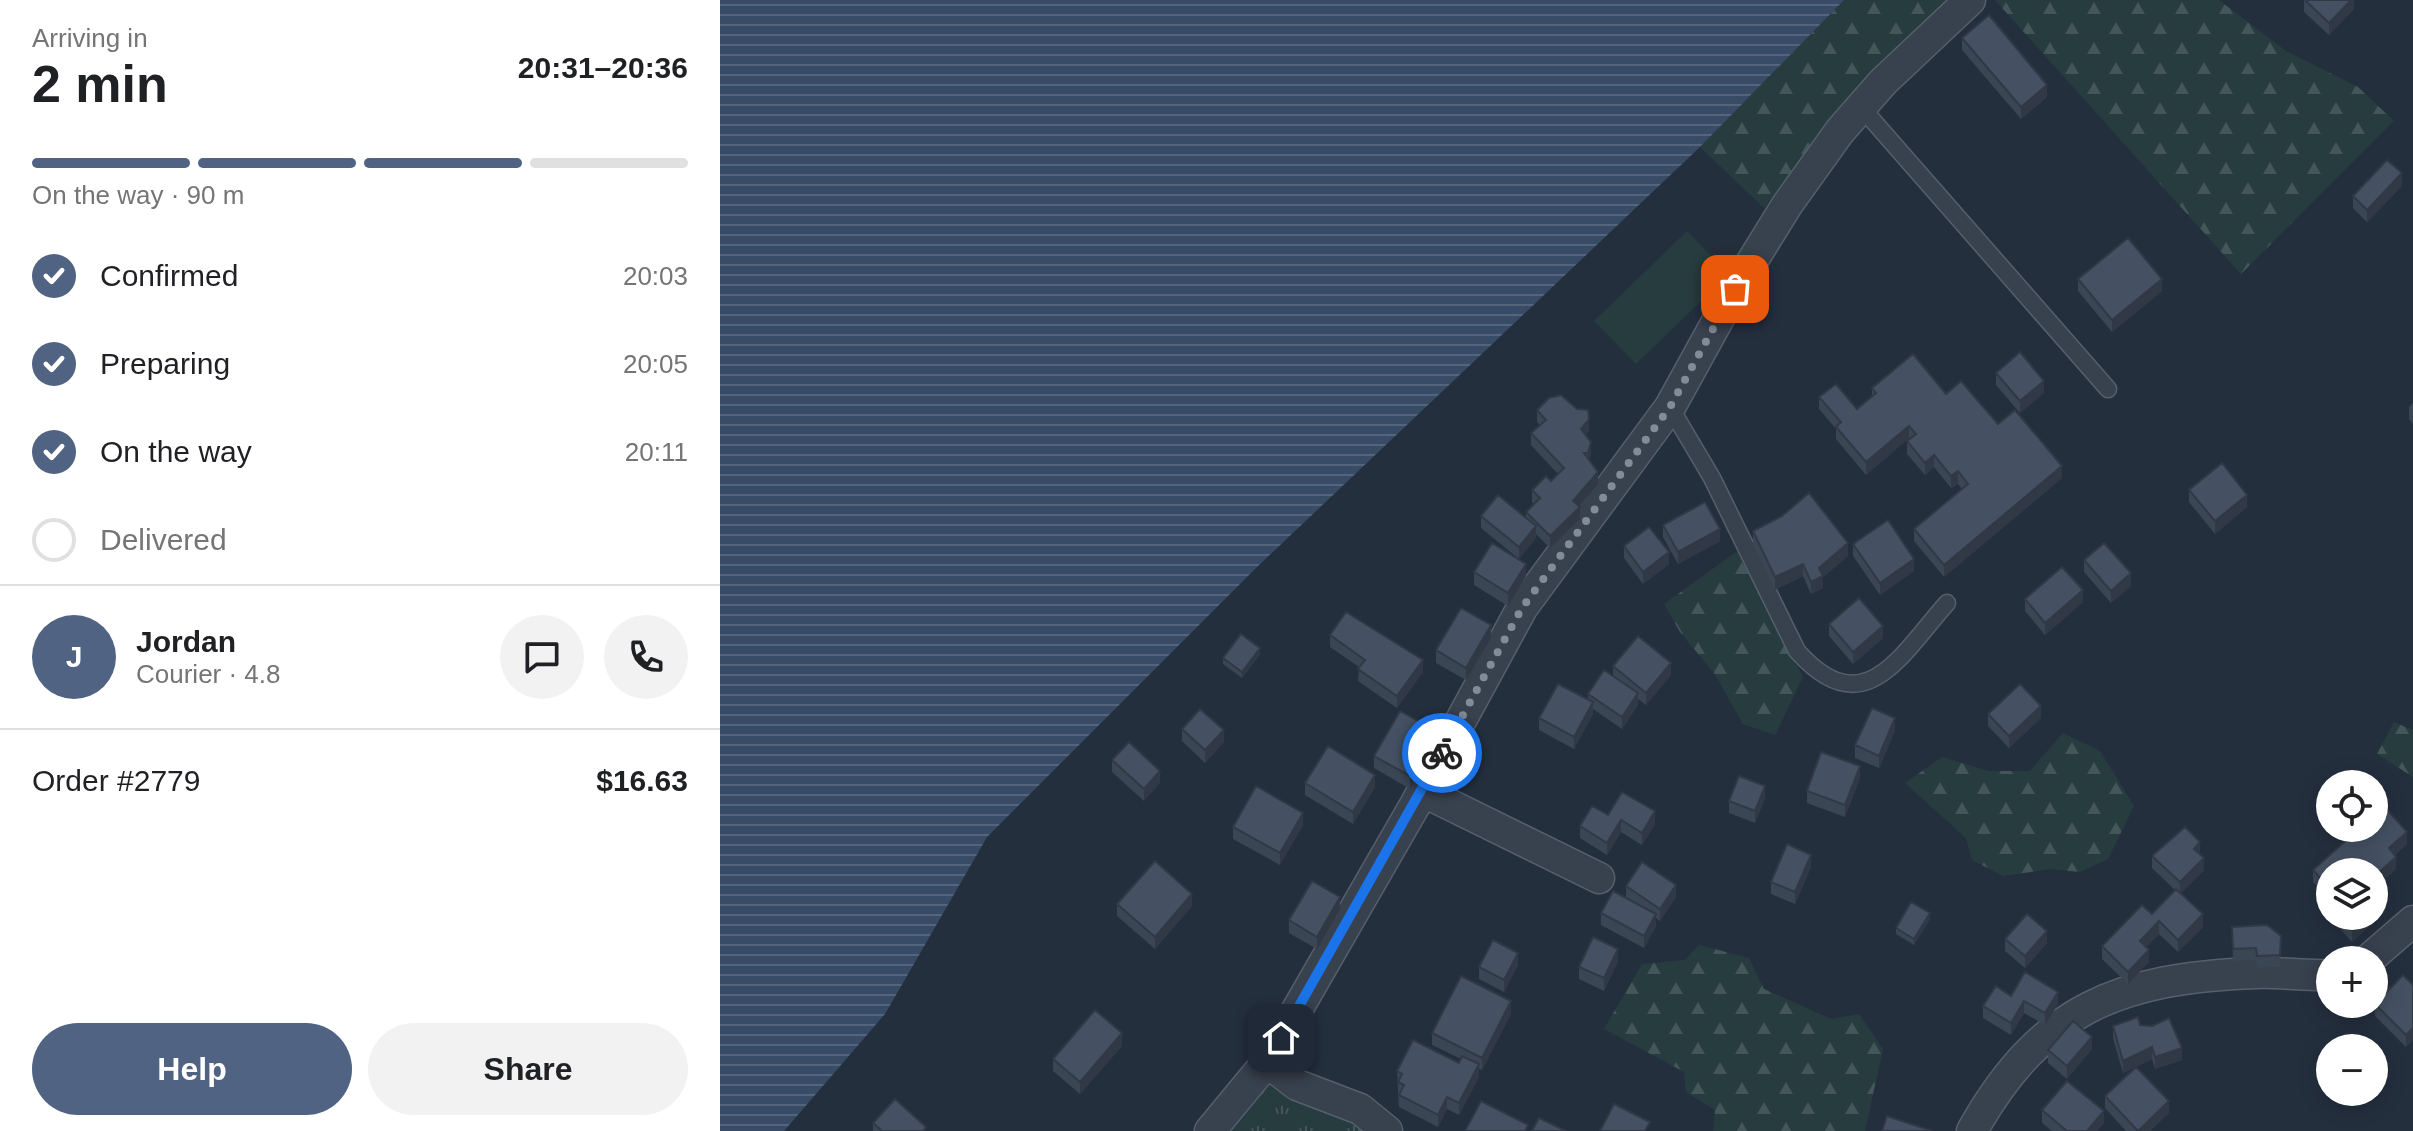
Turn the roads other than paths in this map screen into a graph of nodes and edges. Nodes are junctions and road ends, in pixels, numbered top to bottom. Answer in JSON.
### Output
{"nodes":[{"id":1,"x":1970,"y":0,"type":"edge"},
{"id":2,"x":1861,"y":107,"type":"junction"},
{"id":3,"x":2108,"y":389,"type":"dead end"},
{"id":4,"x":1670,"y":407,"type":"junction"},
{"id":5,"x":1947,"y":603,"type":"dead end"},
{"id":6,"x":1422,"y":791,"type":"junction"},
{"id":7,"x":1599,"y":878,"type":"dead end"},
{"id":8,"x":2413,"y":921,"type":"edge"},
{"id":9,"x":2384,"y":946,"type":"edge"},
{"id":10,"x":2316,"y":975,"type":"edge"},
{"id":11,"x":1267,"y":1062,"type":"junction"},
{"id":12,"x":1210,"y":1131,"type":"edge"},
{"id":13,"x":1387,"y":1131,"type":"edge"},
{"id":14,"x":1972,"y":1131,"type":"edge"}],
"edges":[{"from":1,"to":2,"type":"street"},
{"from":2,"to":3,"type":"lane"},
{"from":2,"to":4,"type":"street"},
{"from":4,"to":5,"type":"lane"},
{"from":4,"to":6,"type":"street"},
{"from":6,"to":7,"type":"street"},
{"from":6,"to":11,"type":"street"},
{"from":8,"to":9,"type":"street"},
{"from":10,"to":14,"type":"street"},
{"from":11,"to":12,"type":"street"},
{"from":11,"to":13,"type":"street"}]}
